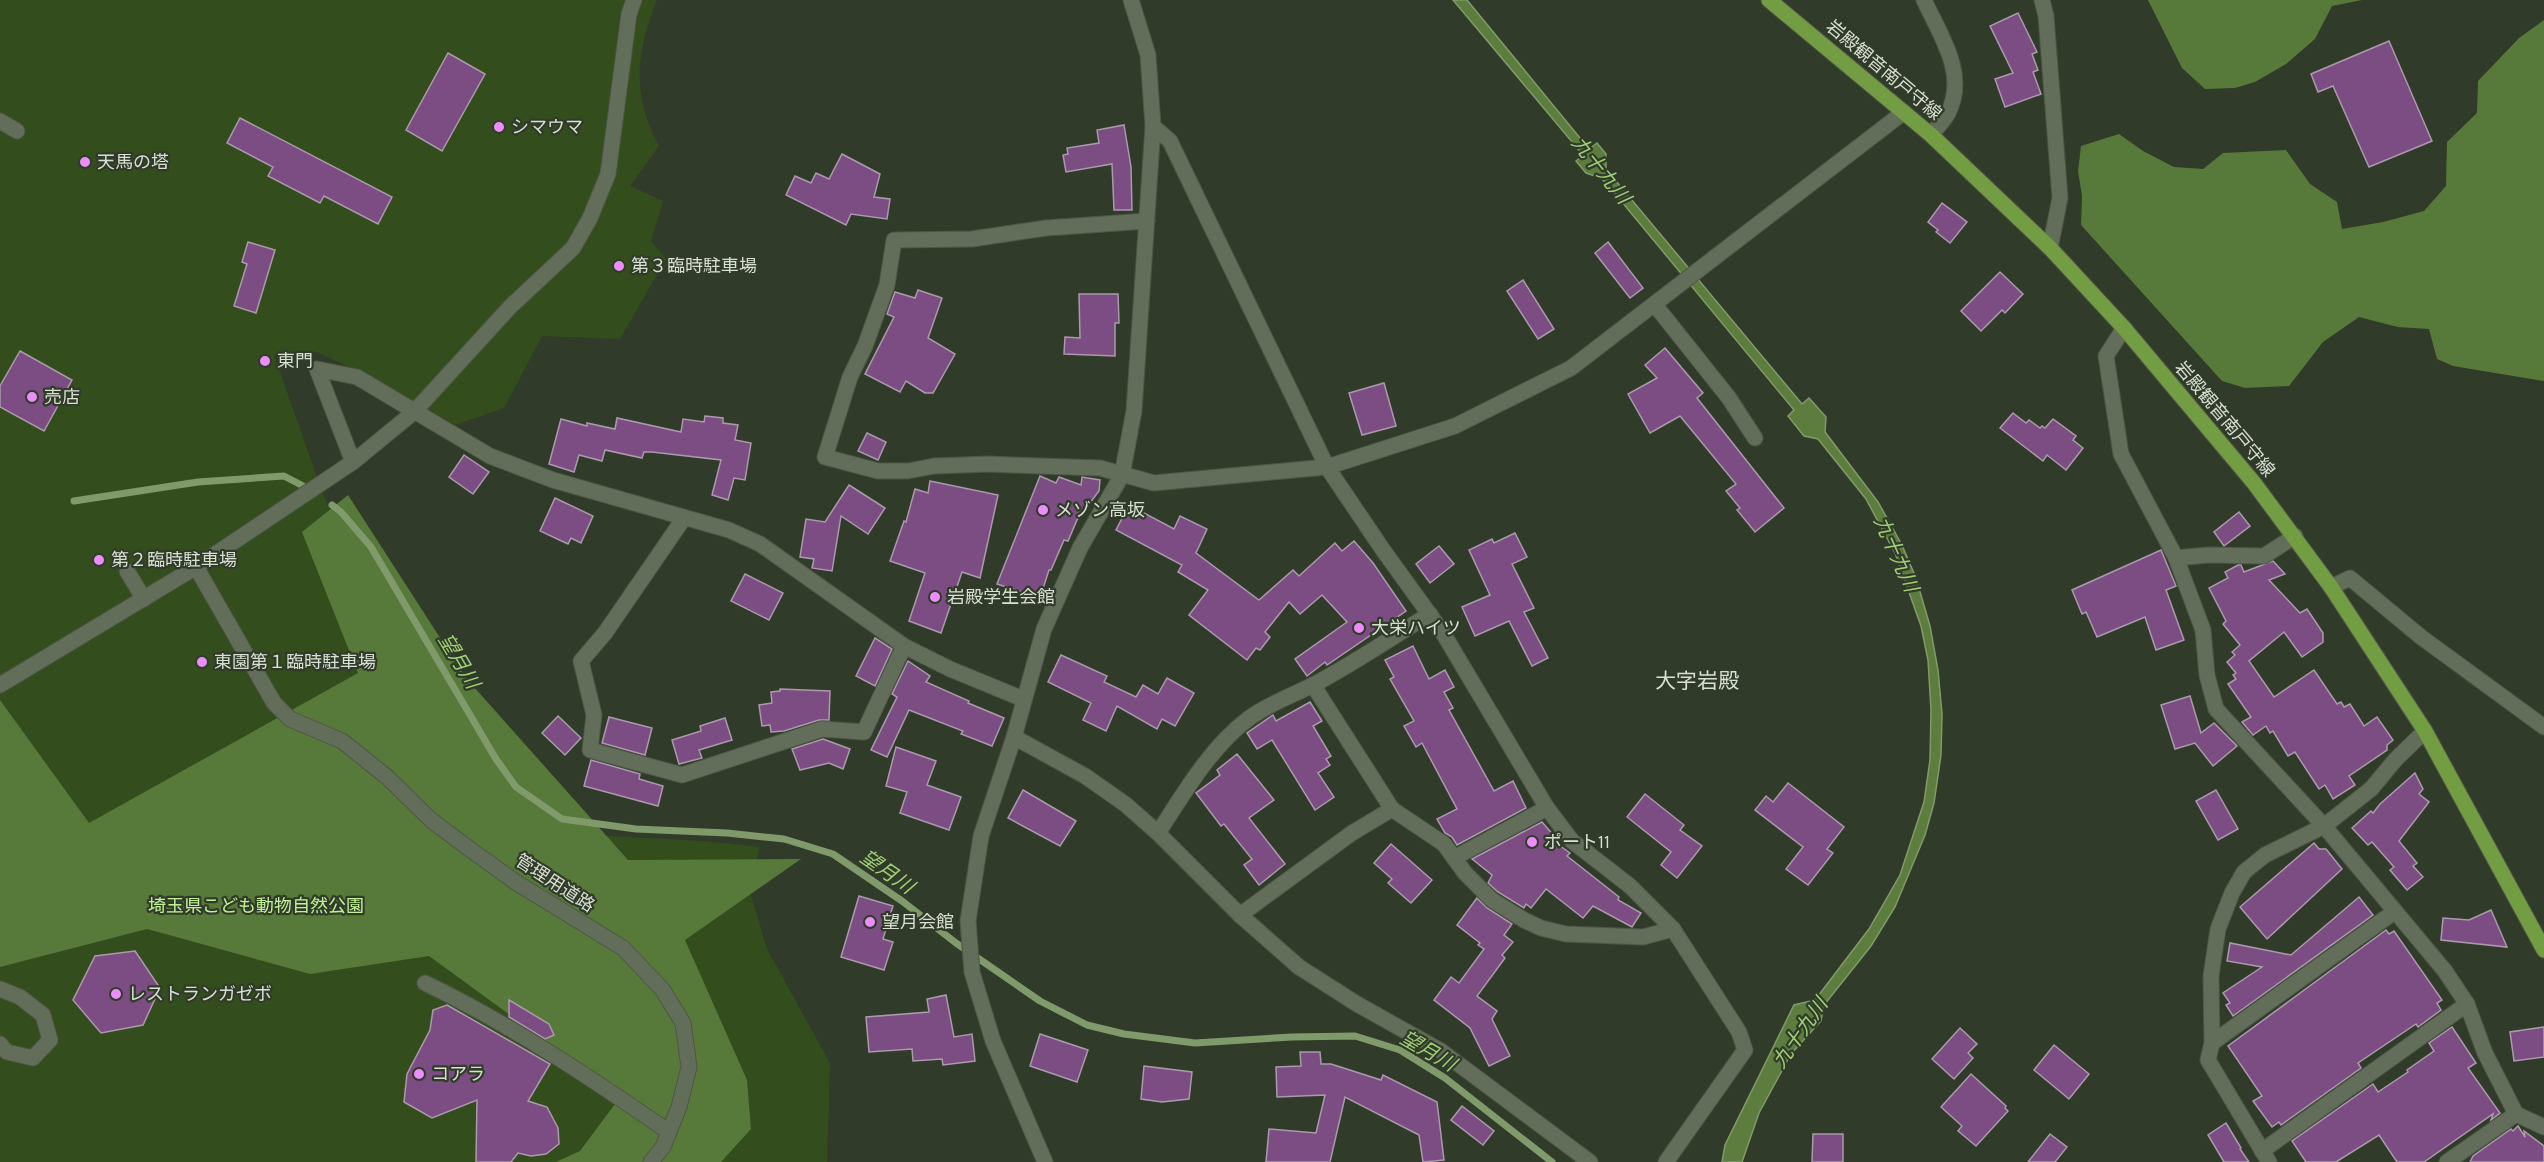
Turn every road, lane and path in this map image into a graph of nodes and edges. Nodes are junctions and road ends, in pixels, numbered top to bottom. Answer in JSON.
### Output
{"nodes":[{"id":1,"x":634,"y":0,"type":"edge"},
{"id":2,"x":1131,"y":0,"type":"edge"},
{"id":3,"x":1769,"y":0,"type":"edge"},
{"id":4,"x":1924,"y":0,"type":"edge"},
{"id":5,"x":2042,"y":0,"type":"edge"},
{"id":6,"x":1905,"y":112,"type":"junction"},
{"id":7,"x":0,"y":121,"type":"edge"},
{"id":8,"x":1153,"y":126,"type":"junction"},
{"id":9,"x":17,"y":131,"type":"dead end"},
{"id":10,"x":1931,"y":135,"type":"junction"},
{"id":11,"x":1147,"y":221,"type":"junction"},
{"id":12,"x":2050,"y":248,"type":"junction"},
{"id":13,"x":1654,"y":305,"type":"junction"},
{"id":14,"x":2124,"y":328,"type":"junction"},
{"id":15,"x":414,"y":412,"type":"junction"},
{"id":16,"x":1755,"y":438,"type":"dead end"},
{"id":17,"x":353,"y":462,"type":"junction"},
{"id":18,"x":1327,"y":467,"type":"junction"},
{"id":19,"x":1122,"y":475,"type":"junction"},
{"id":20,"x":684,"y":518,"type":"junction"},
{"id":21,"x":2295,"y":536,"type":"junction"},
{"id":22,"x":2176,"y":558,"type":"junction"},
{"id":23,"x":196,"y":567,"type":"junction"},
{"id":24,"x":127,"y":571,"type":"dead end"},
{"id":25,"x":2331,"y":587,"type":"junction"},
{"id":26,"x":144,"y":599,"type":"junction"},
{"id":27,"x":1430,"y":614,"type":"junction"},
{"id":28,"x":904,"y":646,"type":"junction"},
{"id":29,"x":0,"y":685,"type":"edge"},
{"id":30,"x":1313,"y":685,"type":"junction"},
{"id":31,"x":1023,"y":699,"type":"junction"},
{"id":32,"x":2544,"y":727,"type":"edge"},
{"id":33,"x":2426,"y":731,"type":"junction"},
{"id":34,"x":1014,"y":737,"type":"junction"},
{"id":35,"x":1392,"y":808,"type":"junction"},
{"id":36,"x":1547,"y":808,"type":"junction"},
{"id":37,"x":2324,"y":826,"type":"junction"},
{"id":38,"x":1158,"y":832,"type":"junction"},
{"id":39,"x":1454,"y":858,"type":"junction"},
{"id":40,"x":2394,"y":912,"type":"junction"},
{"id":41,"x":1240,"y":915,"type":"junction"},
{"id":42,"x":1673,"y":929,"type":"junction"},
{"id":43,"x":2544,"y":950,"type":"edge"},
{"id":44,"x":425,"y":983,"type":"dead end"},
{"id":45,"x":0,"y":989,"type":"edge"},
{"id":46,"x":2467,"y":1004,"type":"junction"},
{"id":47,"x":2212,"y":1043,"type":"junction"},
{"id":48,"x":0,"y":1044,"type":"edge"},
{"id":49,"x":2516,"y":1114,"type":"junction"},
{"id":50,"x":2544,"y":1127,"type":"edge"},
{"id":51,"x":669,"y":1132,"type":"junction"},
{"id":52,"x":2265,"y":1157,"type":"edge"},
{"id":53,"x":651,"y":1162,"type":"edge"},
{"id":54,"x":1045,"y":1162,"type":"edge"},
{"id":55,"x":1590,"y":1162,"type":"edge"},
{"id":56,"x":1666,"y":1162,"type":"edge"},
{"id":57,"x":2447,"y":1162,"type":"edge"}],
"edges":[{"from":1,"to":15,"type":"street"},
{"from":2,"to":8,"type":"street"},
{"from":3,"to":6,"type":"main road","name":"岩殿観音南戸守線"},
{"from":4,"to":10,"type":"street"},
{"from":5,"to":12,"type":"street"},
{"from":6,"to":10,"type":"main road","name":"岩殿観音南戸守線"},
{"from":6,"to":13,"type":"street"},
{"from":7,"to":9,"type":"street"},
{"from":8,"to":11,"type":"street"},
{"from":8,"to":18,"type":"street"},
{"from":10,"to":12,"type":"main road","name":"岩殿観音南戸守線"},
{"from":11,"to":19,"type":"street"},
{"from":11,"to":19,"type":"street"},
{"from":12,"to":14,"type":"main road","name":"岩殿観音南戸守線"},
{"from":13,"to":16,"type":"street"},
{"from":13,"to":18,"type":"street"},
{"from":14,"to":21,"type":"main road","name":"岩殿観音南戸守線"},
{"from":14,"to":22,"type":"street"},
{"from":15,"to":17,"type":"street"},
{"from":15,"to":17,"type":"street"},
{"from":15,"to":20,"type":"street"},
{"from":17,"to":23,"type":"street"},
{"from":18,"to":19,"type":"street"},
{"from":18,"to":27,"type":"street"},
{"from":19,"to":31,"type":"street"},
{"from":20,"to":28,"type":"street"},
{"from":20,"to":28,"type":"street"},
{"from":21,"to":22,"type":"street"},
{"from":21,"to":25,"type":"main road","name":"岩殿観音南戸守線"},
{"from":22,"to":37,"type":"street"},
{"from":23,"to":26,"type":"street"},
{"from":23,"to":51,"type":"street","name":"管理用道路"},
{"from":24,"to":26,"type":"street"},
{"from":25,"to":32,"type":"street"},
{"from":25,"to":33,"type":"main road","name":"岩殿観音南戸守線"},
{"from":26,"to":29,"type":"street"},
{"from":27,"to":30,"type":"street"},
{"from":27,"to":36,"type":"street"},
{"from":28,"to":31,"type":"street"},
{"from":30,"to":35,"type":"street"},
{"from":30,"to":38,"type":"street"},
{"from":31,"to":34,"type":"street"},
{"from":33,"to":37,"type":"street"},
{"from":33,"to":43,"type":"main road","name":"岩殿観音南戸守線"},
{"from":34,"to":38,"type":"street"},
{"from":34,"to":54,"type":"street"},
{"from":35,"to":39,"type":"street"},
{"from":35,"to":41,"type":"street"},
{"from":36,"to":39,"type":"street"},
{"from":36,"to":42,"type":"street"},
{"from":37,"to":40,"type":"street"},
{"from":37,"to":47,"type":"street"},
{"from":38,"to":41,"type":"street"},
{"from":39,"to":42,"type":"street"},
{"from":40,"to":46,"type":"street"},
{"from":40,"to":47,"type":"street"},
{"from":41,"to":55,"type":"street"},
{"from":42,"to":56,"type":"street"},
{"from":44,"to":51,"type":"street"},
{"from":45,"to":48,"type":"street"},
{"from":46,"to":49,"type":"street"},
{"from":46,"to":52,"type":"street"},
{"from":47,"to":52,"type":"street"},
{"from":49,"to":50,"type":"street"},
{"from":49,"to":57,"type":"street"},
{"from":51,"to":53,"type":"street","name":"管理用道路"}]}
